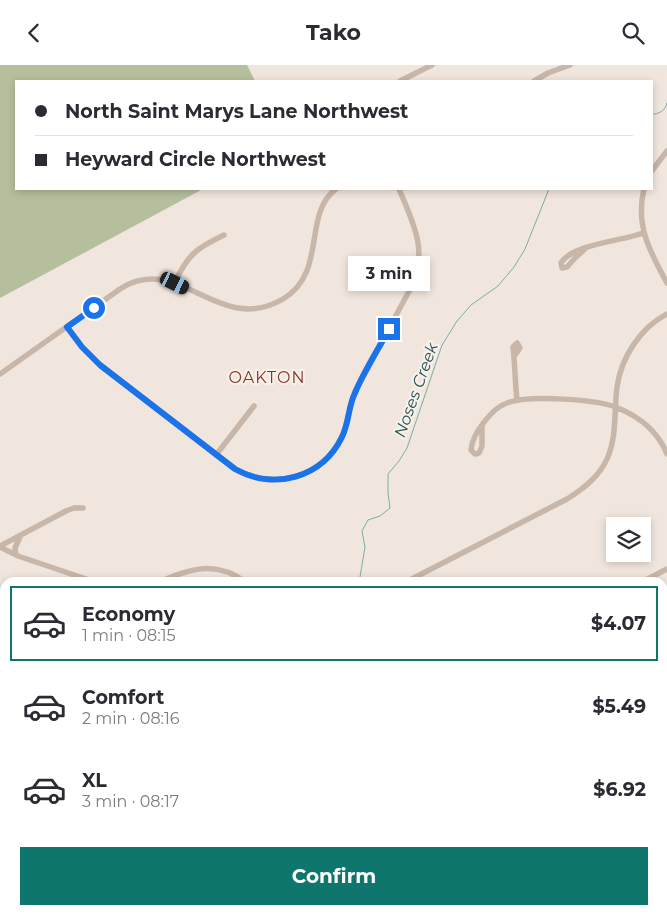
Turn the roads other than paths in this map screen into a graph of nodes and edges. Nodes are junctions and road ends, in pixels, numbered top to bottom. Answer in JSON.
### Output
{"nodes":[{"id":1,"x":432,"y":65,"type":"edge"},
{"id":2,"x":570,"y":65,"type":"edge"},
{"id":3,"x":402,"y":80,"type":"edge"},
{"id":4,"x":536,"y":80,"type":"edge"},
{"id":5,"x":667,"y":151,"type":"edge"},
{"id":6,"x":653,"y":169,"type":"edge"},
{"id":7,"x":335,"y":190,"type":"edge"},
{"id":8,"x":399,"y":190,"type":"edge"},
{"id":9,"x":644,"y":190,"type":"edge"},
{"id":10,"x":643,"y":233,"type":"junction"},
{"id":11,"x":224,"y":235,"type":"dead end"},
{"id":12,"x":586,"y":249,"type":"dead end"},
{"id":13,"x":175,"y":283,"type":"junction"},
{"id":14,"x":667,"y":283,"type":"edge"},
{"id":15,"x":667,"y":314,"type":"edge"},
{"id":16,"x":67,"y":327,"type":"junction"},
{"id":17,"x":515,"y":355,"type":"dead end"},
{"id":18,"x":0,"y":373,"type":"edge"},
{"id":19,"x":517,"y":400,"type":"junction"},
{"id":20,"x":254,"y":406,"type":"dead end"},
{"id":21,"x":616,"y":407,"type":"junction"},
{"id":22,"x":482,"y":427,"type":"dead end"},
{"id":23,"x":667,"y":454,"type":"edge"},
{"id":24,"x":216,"y":455,"type":"junction"},
{"id":25,"x":84,"y":508,"type":"dead end"},
{"id":26,"x":21,"y":535,"type":"junction"},
{"id":27,"x":0,"y":547,"type":"edge"},
{"id":28,"x":16,"y":555,"type":"junction"},
{"id":29,"x":667,"y":569,"type":"edge"},
{"id":30,"x":80,"y":577,"type":"edge"},
{"id":31,"x":174,"y":577,"type":"edge"},
{"id":32,"x":237,"y":577,"type":"edge"},
{"id":33,"x":416,"y":577,"type":"edge"},
{"id":34,"x":652,"y":577,"type":"edge"}],
"edges":[{"from":1,"to":3,"type":"street"},
{"from":2,"to":4,"type":"street"},
{"from":5,"to":6,"type":"street"},
{"from":7,"to":13,"type":"street"},
{"from":8,"to":24,"type":"street"},
{"from":9,"to":10,"type":"street"},
{"from":10,"to":12,"type":"street"},
{"from":10,"to":14,"type":"street"},
{"from":11,"to":13,"type":"street"},
{"from":13,"to":16,"type":"street"},
{"from":15,"to":21,"type":"street"},
{"from":16,"to":18,"type":"street"},
{"from":16,"to":24,"type":"street"},
{"from":17,"to":19,"type":"street"},
{"from":19,"to":21,"type":"street"},
{"from":19,"to":22,"type":"street"},
{"from":20,"to":24,"type":"street"},
{"from":21,"to":23,"type":"street"},
{"from":21,"to":33,"type":"street"},
{"from":25,"to":26,"type":"street"},
{"from":26,"to":27,"type":"street"},
{"from":26,"to":28,"type":"street"},
{"from":27,"to":28,"type":"street"},
{"from":28,"to":30,"type":"street"},
{"from":29,"to":34,"type":"street"},
{"from":31,"to":32,"type":"street"}]}
